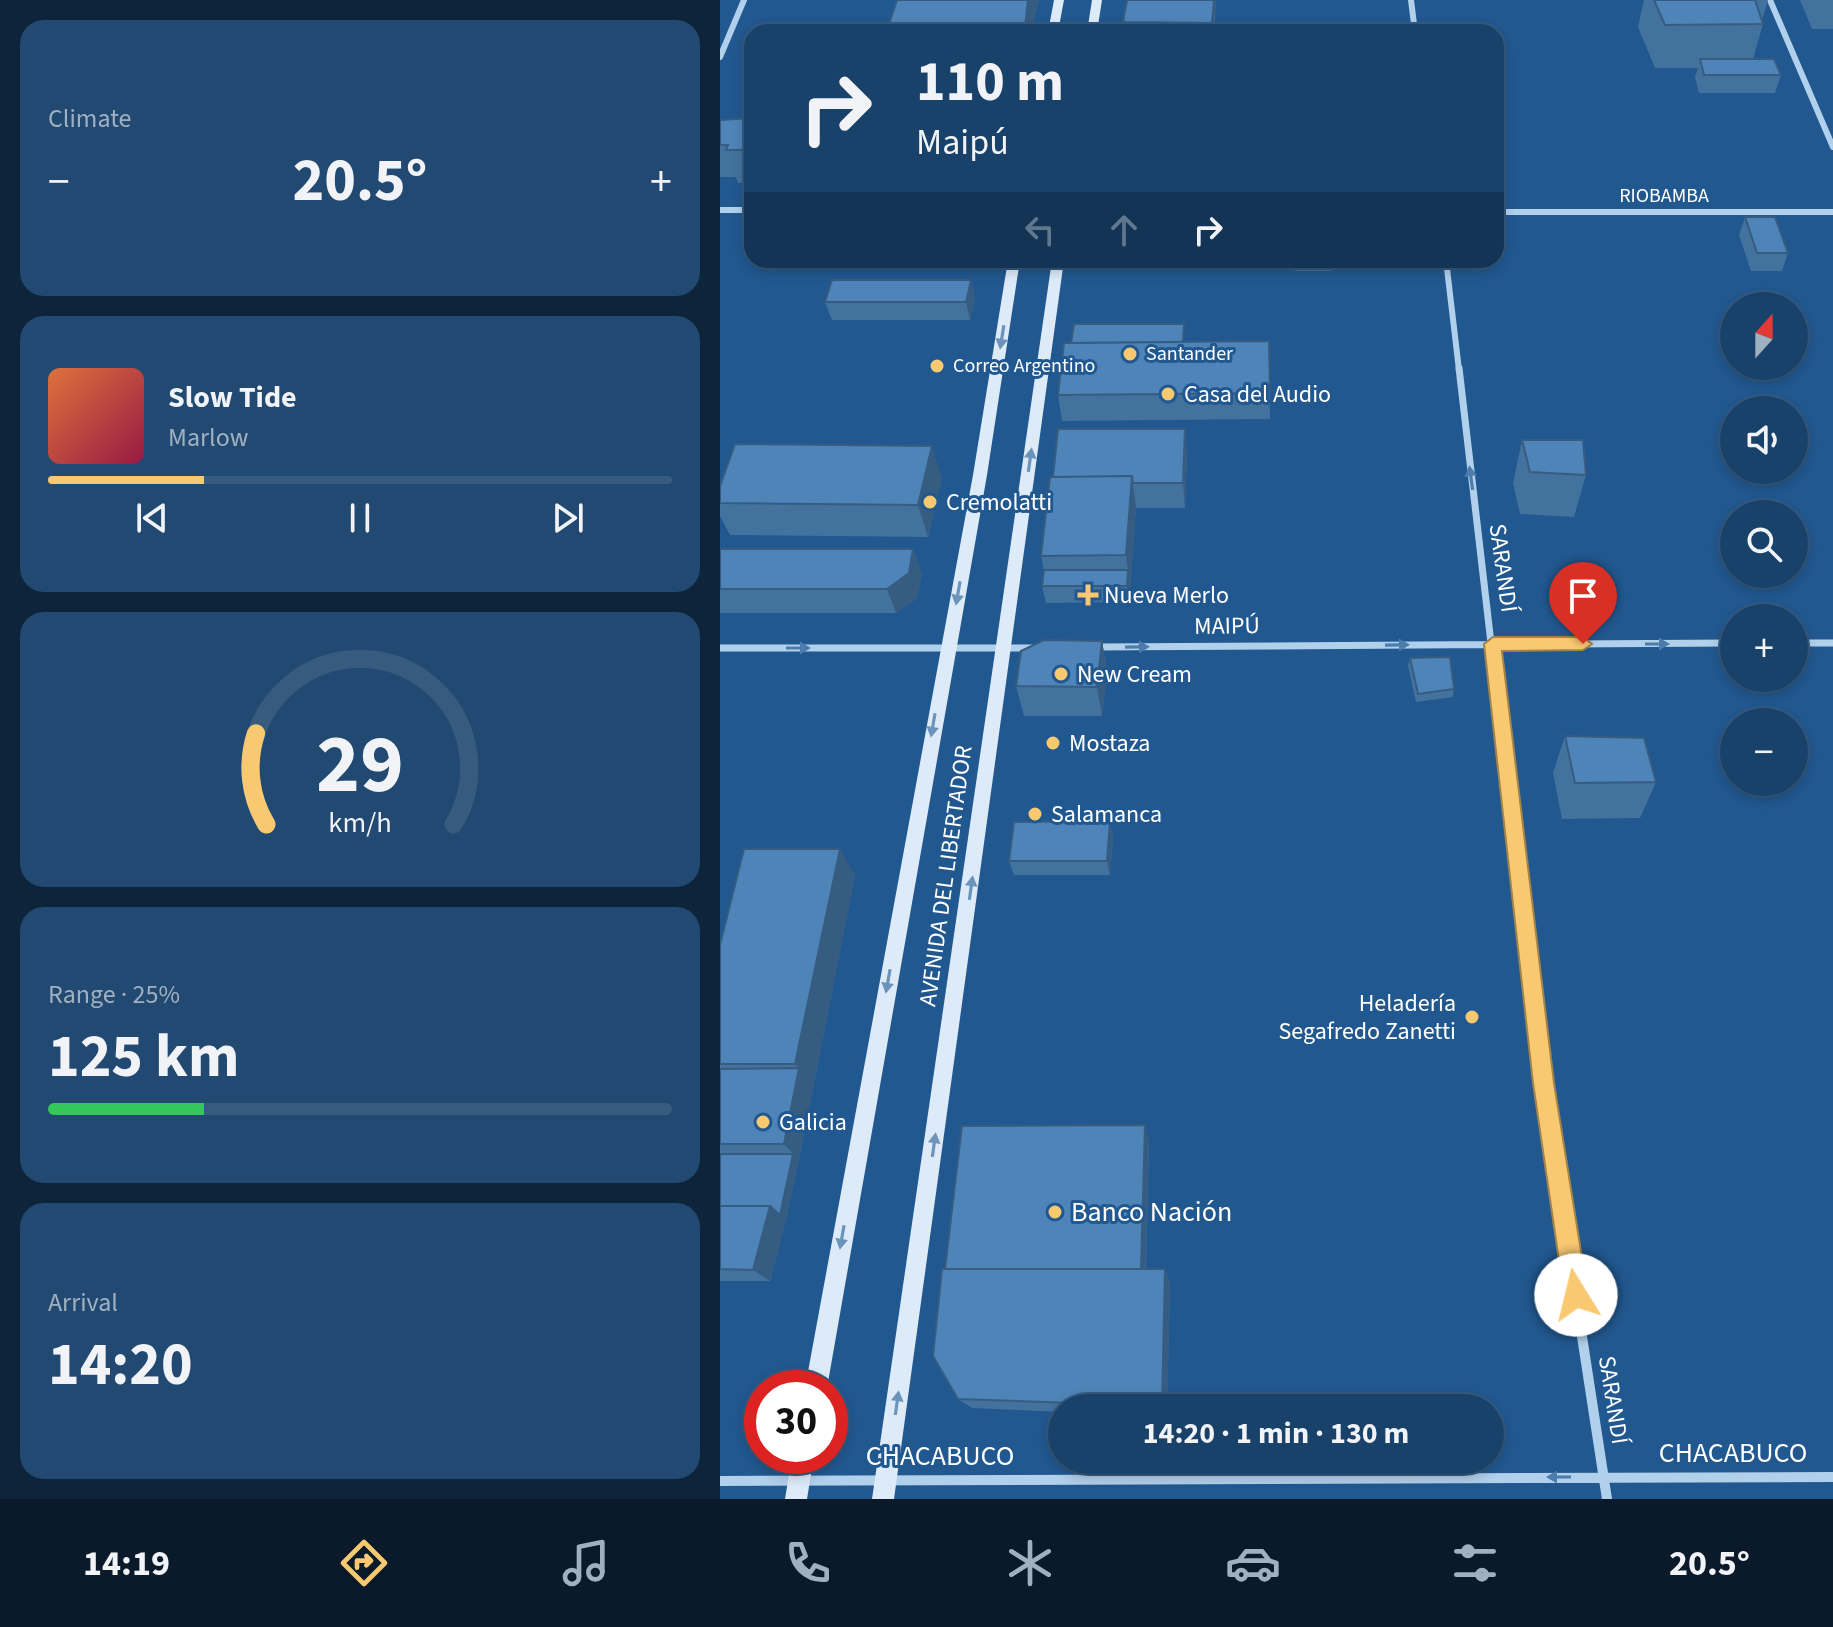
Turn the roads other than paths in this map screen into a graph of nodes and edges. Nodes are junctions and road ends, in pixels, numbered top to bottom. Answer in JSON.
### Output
{"nodes":[{"id":1,"x":744,"y":0,"type":"edge"},
{"id":2,"x":1059,"y":0,"type":"edge"},
{"id":3,"x":1097,"y":0,"type":"edge"},
{"id":4,"x":1411,"y":0,"type":"edge"},
{"id":5,"x":1770,"y":0,"type":"edge"},
{"id":6,"x":1054,"y":24,"type":"edge"},
{"id":7,"x":1093,"y":24,"type":"edge"},
{"id":8,"x":1414,"y":24,"type":"edge"},
{"id":9,"x":720,"y":57,"type":"edge"},
{"id":10,"x":1833,"y":147,"type":"edge"},
{"id":11,"x":720,"y":210,"type":"edge"},
{"id":12,"x":744,"y":210,"type":"edge"},
{"id":13,"x":1504,"y":212,"type":"edge"},
{"id":14,"x":1833,"y":212,"type":"edge"},
{"id":15,"x":1013,"y":268,"type":"edge"},
{"id":16,"x":1057,"y":268,"type":"edge"},
{"id":17,"x":1447,"y":268,"type":"edge"},
{"id":18,"x":1720,"y":643,"type":"edge"},
{"id":19,"x":1808,"y":643,"type":"edge"},
{"id":20,"x":1833,"y":643,"type":"edge"},
{"id":21,"x":1493,"y":644,"type":"junction"},
{"id":22,"x":1082,"y":647,"type":"edge"},
{"id":23,"x":720,"y":648,"type":"edge"},
{"id":24,"x":946,"y":648,"type":"junction"},
{"id":25,"x":1003,"y":648,"type":"junction"},
{"id":26,"x":1050,"y":648,"type":"edge"},
{"id":27,"x":819,"y":1370,"type":"edge"},
{"id":28,"x":1604,"y":1477,"type":"junction"},
{"id":29,"x":1833,"y":1477,"type":"edge"},
{"id":30,"x":720,"y":1481,"type":"edge"},
{"id":31,"x":885,"y":1489,"type":"edge"},
{"id":32,"x":797,"y":1490,"type":"edge"},
{"id":33,"x":1607,"y":1499,"type":"edge"}],
"edges":[{"from":1,"to":9,"type":"street"},
{"from":2,"to":6,"type":"main road"},
{"from":3,"to":7,"type":"main road"},
{"from":4,"to":8,"type":"street"},
{"from":5,"to":10,"type":"street"},
{"from":11,"to":12,"type":"street"},
{"from":13,"to":14,"type":"street","name":"RIOBAMBA"},
{"from":15,"to":24,"type":"main road","name":"AVENIDA DEL LIBERTADOR","one_way":true},
{"from":25,"to":16,"type":"main road","name":"AVENIDA DEL LIBERTADOR","one_way":true},
{"from":21,"to":17,"type":"street","name":"SARANDÍ","one_way":true},
{"from":21,"to":18,"type":"street","name":"MAIPÚ","one_way":true},
{"from":19,"to":20,"type":"street"},
{"from":22,"to":21,"type":"street","name":"MAIPÚ","one_way":true},
{"from":21,"to":28,"type":"street","name":"SARANDÍ"},
{"from":23,"to":24,"type":"street","one_way":true},
{"from":24,"to":25,"type":"street"},
{"from":24,"to":27,"type":"main road","name":"AVENIDA DEL LIBERTADOR","one_way":true},
{"from":25,"to":26,"type":"street"},
{"from":31,"to":25,"type":"main road","name":"AVENIDA DEL LIBERTADOR","one_way":true},
{"from":28,"to":29,"type":"street","name":"CHACABUCO"},
{"from":28,"to":31,"type":"street","name":"CHACABUCO","one_way":true},
{"from":28,"to":33,"type":"street","name":"SARANDÍ"},
{"from":30,"to":32,"type":"street","name":"CHACABUCO"},
{"from":31,"to":32,"type":"street","name":"CHACABUCO"}]}
